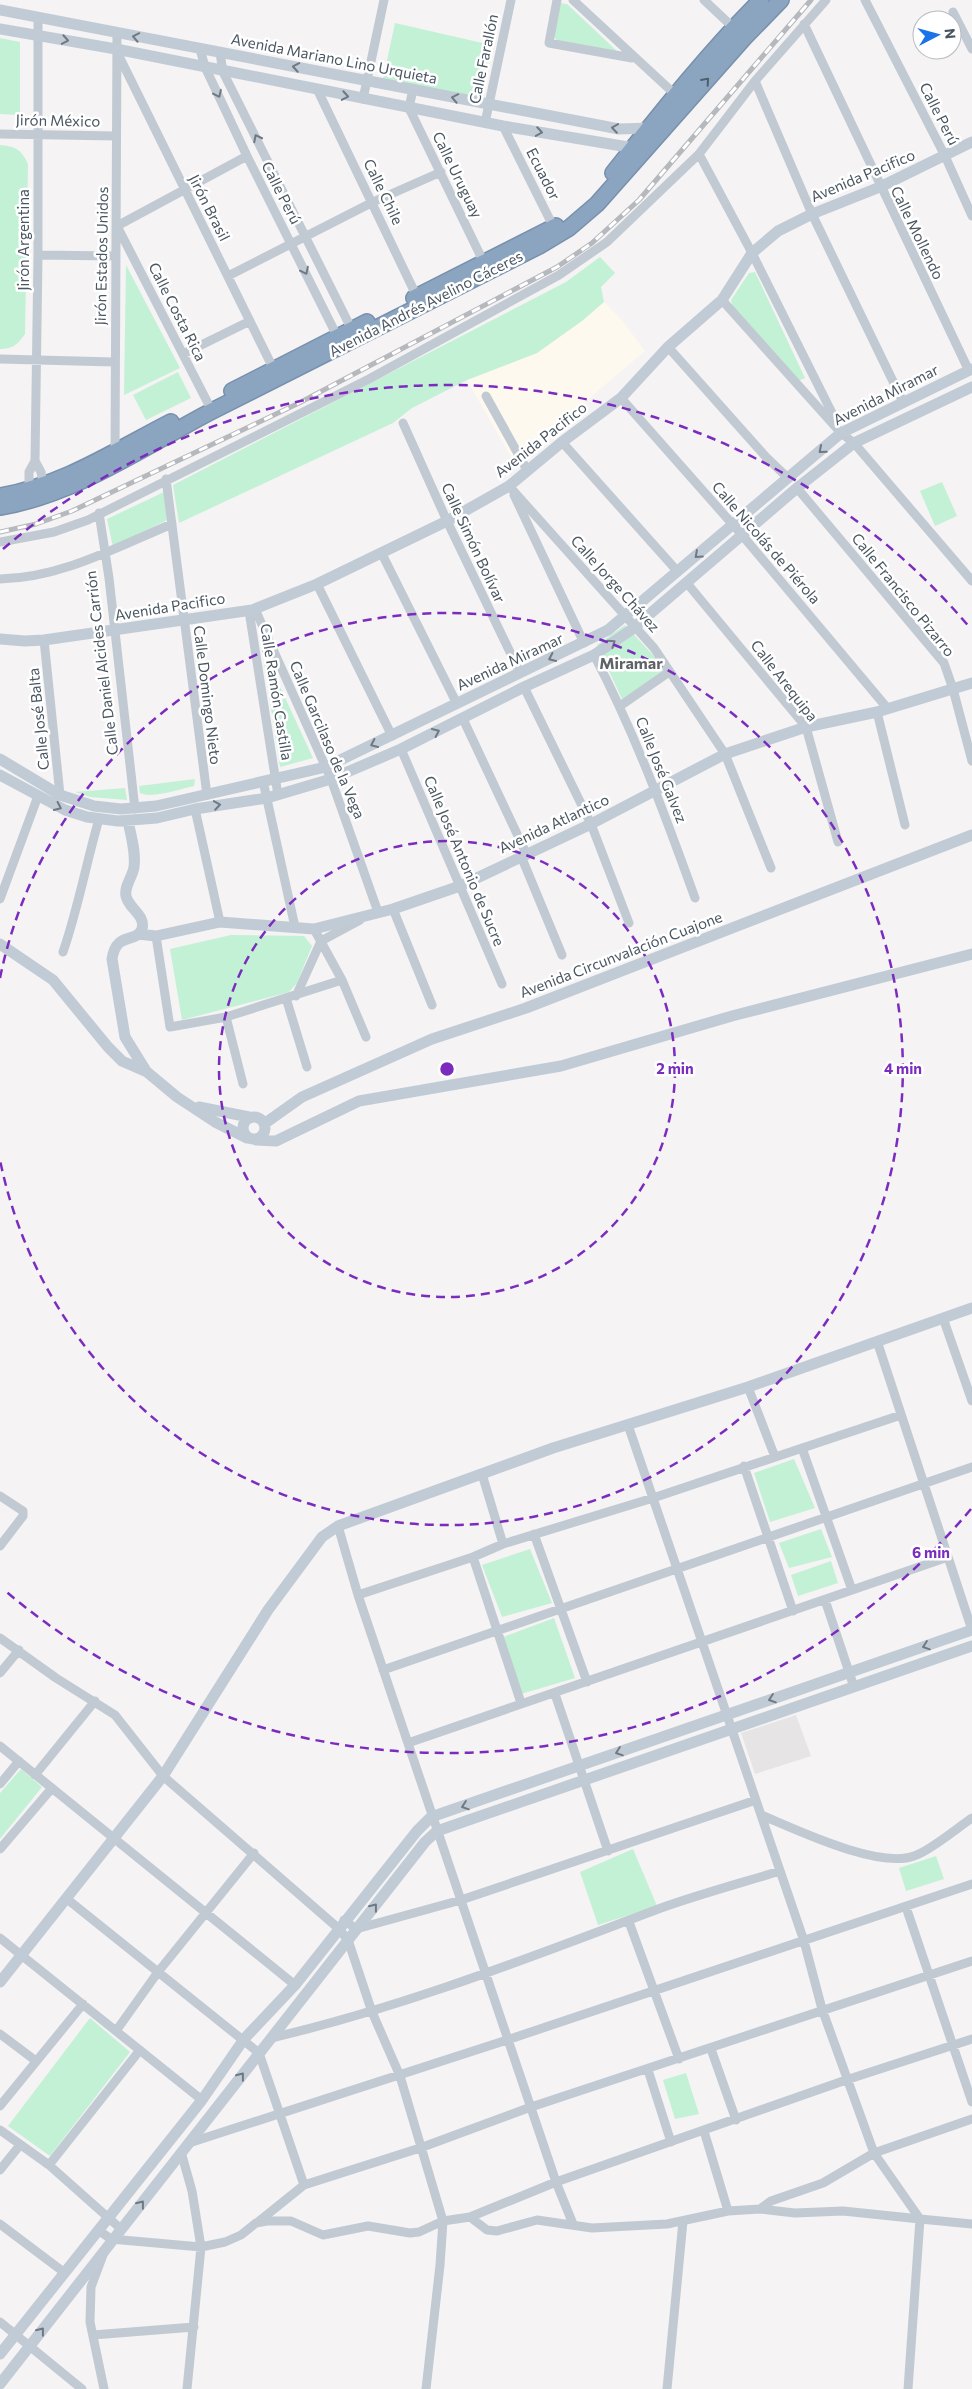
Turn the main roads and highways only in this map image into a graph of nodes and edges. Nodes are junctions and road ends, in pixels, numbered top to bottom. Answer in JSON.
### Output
{"nodes":[{"id":1,"x":761,"y":0,"type":"edge"},
{"id":2,"x":781,"y":0,"type":"edge"},
{"id":3,"x":0,"y":10,"type":"edge"},
{"id":4,"x":0,"y":29,"type":"edge"},
{"id":5,"x":739,"y":33,"type":"junction"},
{"id":6,"x":680,"y":100,"type":"junction"},
{"id":7,"x":647,"y":128,"type":"junction"},
{"id":8,"x":664,"y":129,"type":"junction"},
{"id":9,"x":972,"y":142,"type":"edge"},
{"id":10,"x":638,"y":149,"type":"junction"},
{"id":11,"x":971,"y":370,"type":"edge"},
{"id":12,"x":972,"y":387,"type":"edge"},
{"id":13,"x":36,"y":492,"type":"junction"},
{"id":14,"x":0,"y":496,"type":"edge"},
{"id":15,"x":0,"y":507,"type":"edge"},
{"id":16,"x":0,"y":638,"type":"edge"},
{"id":17,"x":972,"y":683,"type":"edge"},
{"id":18,"x":0,"y":759,"type":"edge"},
{"id":19,"x":0,"y":774,"type":"edge"},
{"id":20,"x":128,"y":821,"type":"junction"},
{"id":21,"x":972,"y":835,"type":"edge"},
{"id":22,"x":138,"y":934,"type":"junction"},
{"id":23,"x":0,"y":944,"type":"edge"},
{"id":24,"x":972,"y":954,"type":"edge"},
{"id":25,"x":147,"y":1072,"type":"junction"},
{"id":26,"x":190,"y":1105,"type":"junction"},
{"id":27,"x":284,"y":1108,"type":"junction"},
{"id":28,"x":251,"y":1117,"type":"junction"},
{"id":29,"x":265,"y":1126,"type":"junction"},
{"id":30,"x":288,"y":1136,"type":"junction"},
{"id":31,"x":252,"y":1139,"type":"junction"},
{"id":32,"x":972,"y":1308,"type":"edge"},
{"id":33,"x":972,"y":1630,"type":"edge"},
{"id":34,"x":972,"y":1646,"type":"edge"},
{"id":35,"x":0,"y":1982,"type":"edge"},
{"id":36,"x":0,"y":2354,"type":"edge"},
{"id":37,"x":0,"y":2384,"type":"edge"}],
"edges":[{"from":1,"to":5,"type":"highway","name":"Avenida Andrés Avelino Cáceres"},
{"from":2,"to":5,"type":"highway","name":"Avenida Andrés Avelino Cáceres"},
{"from":7,"to":3,"type":"main road","name":"Avenida Mariano Lino Urquieta","one_way":true},
{"from":4,"to":10,"type":"main road","one_way":true},
{"from":5,"to":6,"type":"highway","name":"Avenida Andrés Avelino Cáceres"},
{"from":6,"to":7,"type":"highway","name":"Avenida Andrés Avelino Cáceres"},
{"from":6,"to":8,"type":"highway","name":"Avenida Andrés Avelino Cáceres"},
{"from":7,"to":8,"type":"main road","name":"Avenida Mariano Lino Urquieta"},
{"from":7,"to":10,"type":"highway","name":"Avenida Andrés Avelino Cáceres"},
{"from":8,"to":10,"type":"highway","name":"Avenida Andrés Avelino Cáceres"},
{"from":9,"to":16,"type":"main road","name":"Avenida Pacifico"},
{"from":10,"to":13,"type":"highway","name":"Avenida Andrés Avelino Cáceres"},
{"from":11,"to":18,"type":"main road","name":"Avenida Miramar","one_way":true},
{"from":20,"to":12,"type":"main road","name":"Avenida Miramar","one_way":true},
{"from":13,"to":14,"type":"highway","name":"Avenida Andrés Avelino Cáceres"},
{"from":13,"to":15,"type":"highway","name":"Avenida Andrés Avelino Cáceres"},
{"from":17,"to":22,"type":"main road","name":"Avenida Atlantico"},
{"from":19,"to":20,"type":"main road","name":"Avenida Miramar","one_way":true},
{"from":20,"to":22,"type":"main road"},
{"from":21,"to":27,"type":"main road","name":"Avenida Circunvalación Cuajone"},
{"from":22,"to":25,"type":"main road"},
{"from":23,"to":25,"type":"main road","name":"Avenida Circunvalación Cuajone"},
{"from":24,"to":30,"type":"main road"},
{"from":25,"to":26,"type":"main road","name":"Avenida Circunvalación Cuajone"},
{"from":26,"to":28,"type":"main road","name":"Avenida Circunvalación Cuajone"},
{"from":26,"to":31,"type":"main road","name":"Avenida Circunvalación Cuajone"},
{"from":27,"to":28,"type":"main road","name":"Avenida Circunvalación Cuajone"},
{"from":27,"to":29,"type":"main road","name":"Avenida Circunvalación Cuajone"},
{"from":28,"to":29,"type":"main road"},
{"from":28,"to":31,"type":"main road"},
{"from":29,"to":30,"type":"main road"},
{"from":29,"to":31,"type":"main road"},
{"from":30,"to":31,"type":"main road"},
{"from":32,"to":35,"type":"main road"},
{"from":33,"to":36,"type":"main road","one_way":true},
{"from":37,"to":34,"type":"main road","one_way":true}]}
